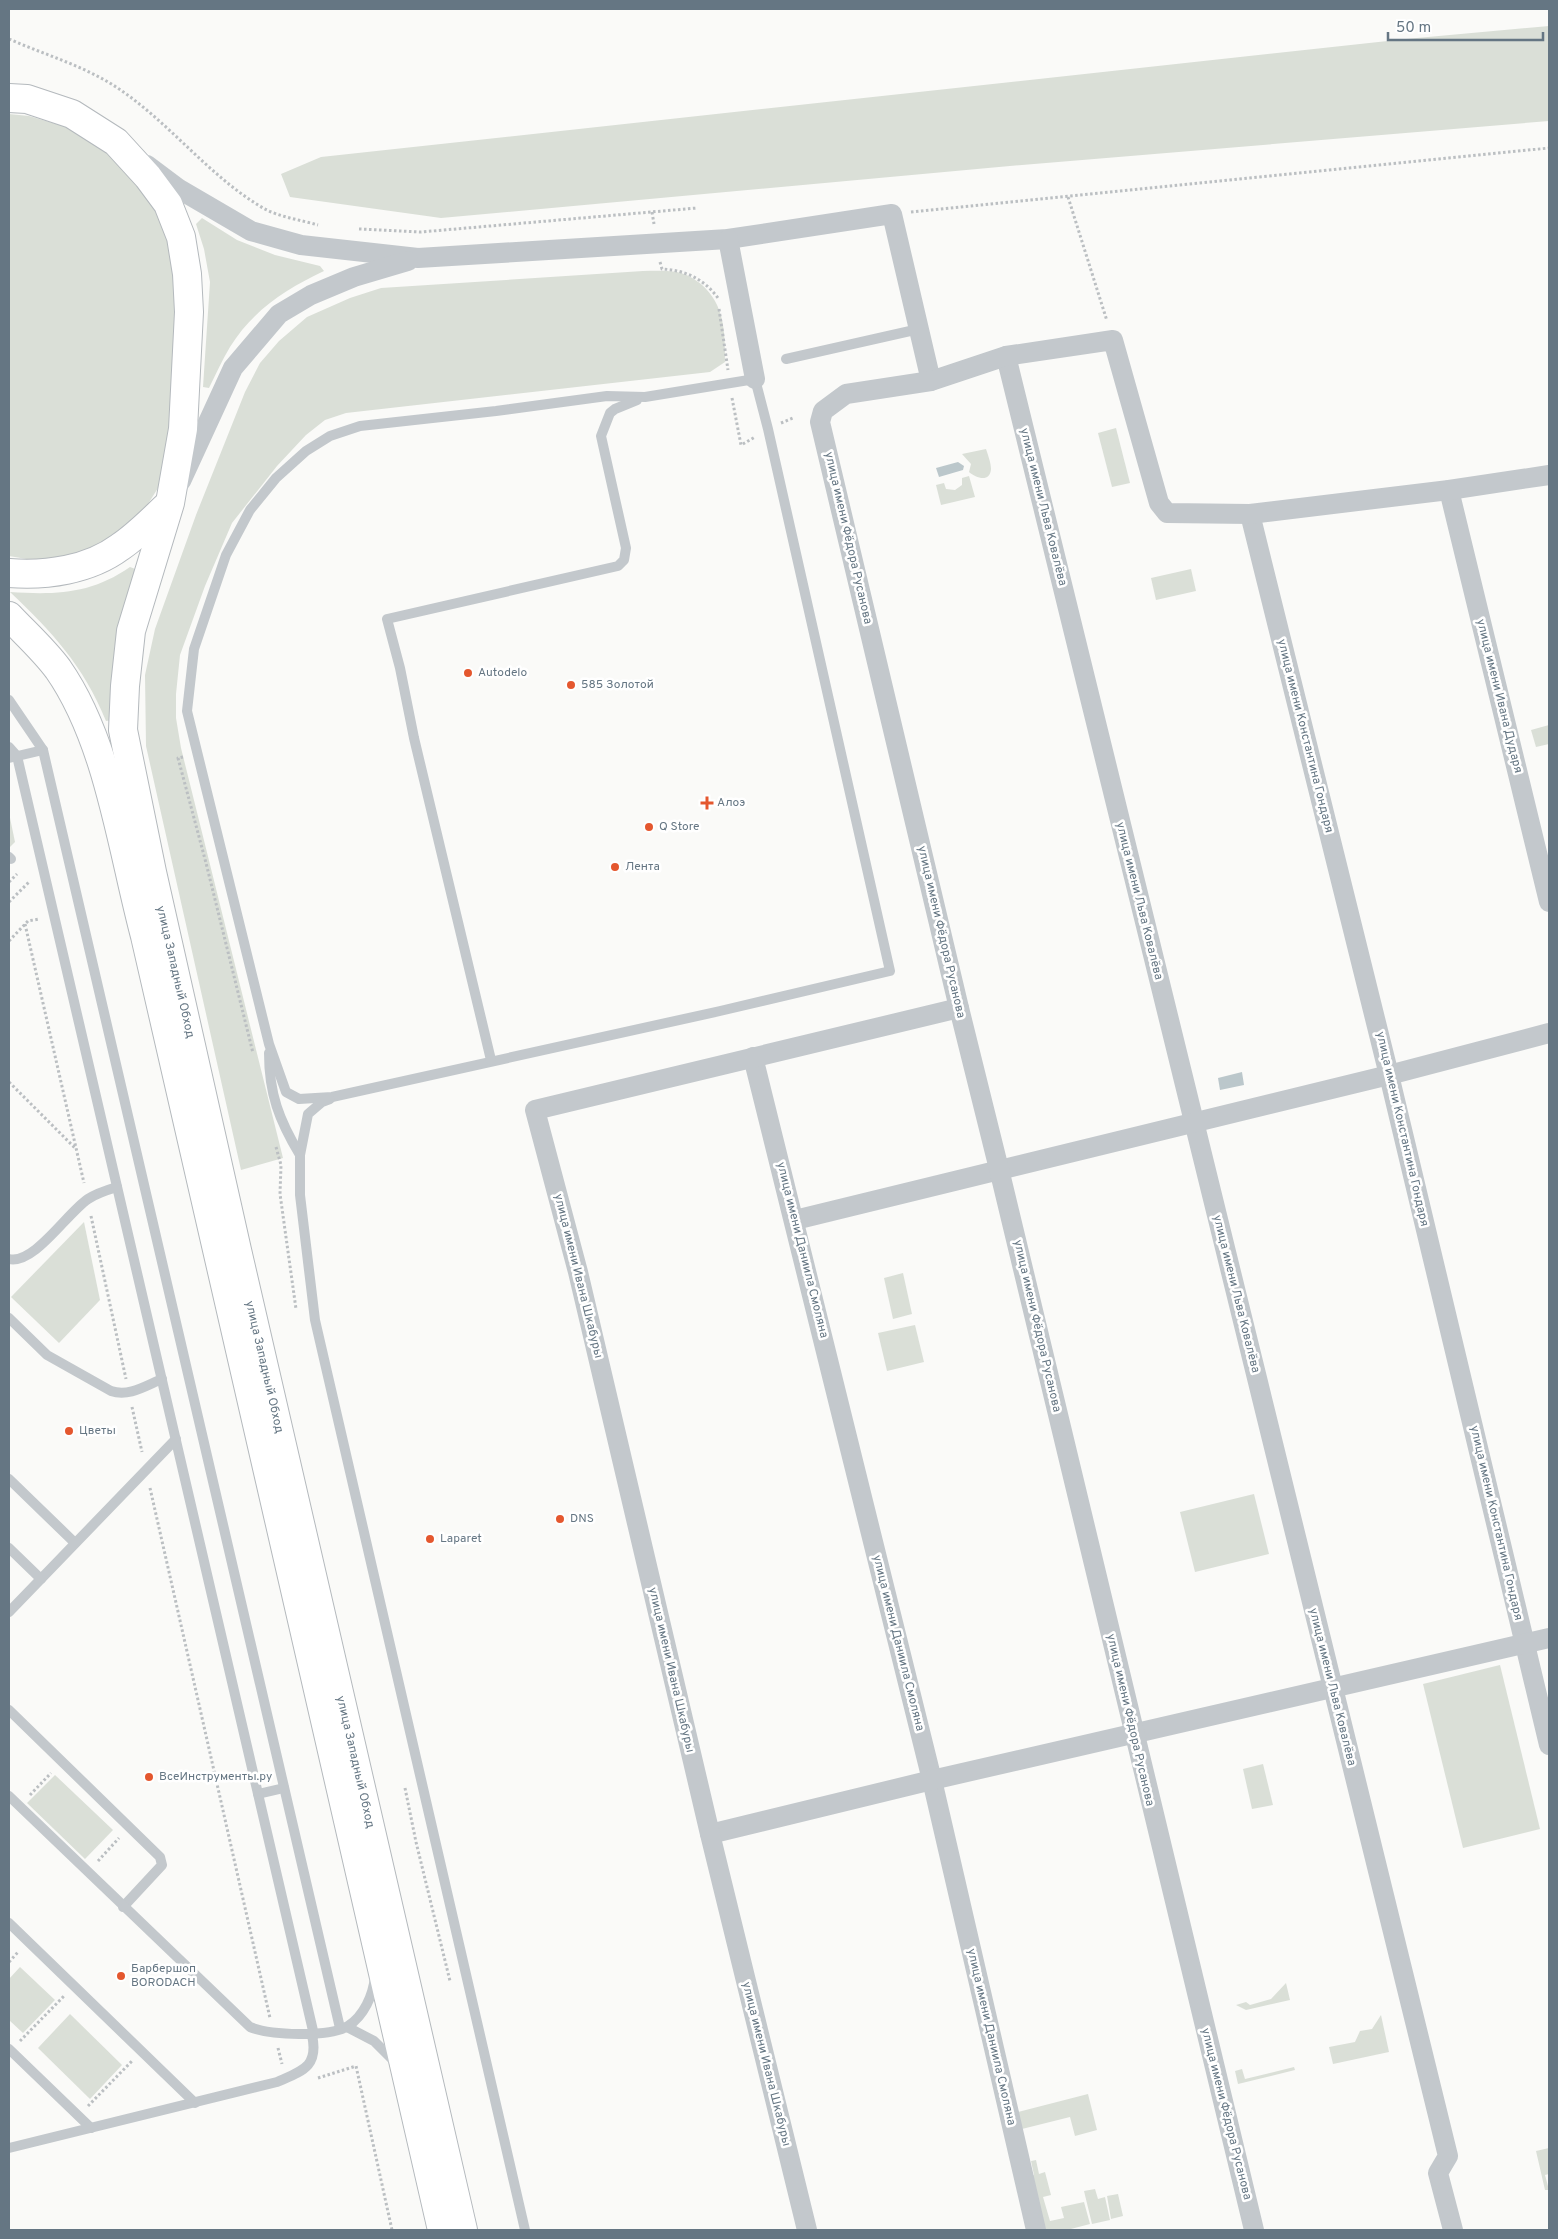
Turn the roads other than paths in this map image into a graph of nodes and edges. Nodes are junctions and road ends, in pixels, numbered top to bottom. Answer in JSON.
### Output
{"nodes":[{"id":1,"x":15,"y":96,"type":"edge"},
{"id":2,"x":116,"y":142,"type":"junction"},
{"id":3,"x":728,"y":239,"type":"junction"},
{"id":4,"x":418,"y":258,"type":"junction"},
{"id":5,"x":919,"y":329,"type":"junction"},
{"id":6,"x":1006,"y":356,"type":"junction"},
{"id":7,"x":786,"y":359,"type":"dead end"},
{"id":8,"x":755,"y":379,"type":"junction"},
{"id":9,"x":931,"y":381,"type":"junction"},
{"id":10,"x":645,"y":397,"type":"junction"},
{"id":11,"x":1549,"y":475,"type":"edge"},
{"id":12,"x":1450,"y":490,"type":"junction"},
{"id":13,"x":170,"y":503,"type":"junction"},
{"id":14,"x":1250,"y":514,"type":"junction"},
{"id":15,"x":9,"y":573,"type":"edge"},
{"id":16,"x":9,"y":616,"type":"edge"},
{"id":17,"x":9,"y":700,"type":"edge"},
{"id":18,"x":9,"y":748,"type":"edge"},
{"id":19,"x":43,"y":750,"type":"junction"},
{"id":20,"x":13,"y":757,"type":"edge"},
{"id":21,"x":1549,"y":902,"type":"edge"},
{"id":22,"x":959,"y":1008,"type":"junction"},
{"id":23,"x":1549,"y":1033,"type":"edge"},
{"id":24,"x":269,"y":1044,"type":"junction"},
{"id":25,"x":753,"y":1057,"type":"junction"},
{"id":26,"x":491,"y":1060,"type":"junction"},
{"id":27,"x":1389,"y":1075,"type":"junction"},
{"id":28,"x":340,"y":1095,"type":"junction"},
{"id":29,"x":1194,"y":1123,"type":"junction"},
{"id":30,"x":300,"y":1155,"type":"junction"},
{"id":31,"x":999,"y":1169,"type":"junction"},
{"id":32,"x":117,"y":1187,"type":"junction"},
{"id":33,"x":795,"y":1220,"type":"junction"},
{"id":34,"x":9,"y":1259,"type":"edge"},
{"id":35,"x":9,"y":1318,"type":"edge"},
{"id":36,"x":162,"y":1380,"type":"junction"},
{"id":37,"x":176,"y":1439,"type":"junction"},
{"id":38,"x":9,"y":1480,"type":"edge"},
{"id":39,"x":75,"y":1543,"type":"junction"},
{"id":40,"x":9,"y":1548,"type":"edge"},
{"id":41,"x":40,"y":1579,"type":"junction"},
{"id":42,"x":9,"y":1612,"type":"edge"},
{"id":43,"x":1549,"y":1638,"type":"edge"},
{"id":44,"x":1524,"y":1644,"type":"junction"},
{"id":45,"x":1332,"y":1688,"type":"junction"},
{"id":46,"x":9,"y":1710,"type":"edge"},
{"id":47,"x":1134,"y":1734,"type":"junction"},
{"id":48,"x":1549,"y":1745,"type":"edge"},
{"id":49,"x":932,"y":1780,"type":"junction"},
{"id":50,"x":284,"y":1788,"type":"junction"},
{"id":51,"x":258,"y":1794,"type":"junction"},
{"id":52,"x":9,"y":1796,"type":"edge"},
{"id":53,"x":710,"y":1834,"type":"junction"},
{"id":54,"x":123,"y":1907,"type":"junction"},
{"id":55,"x":9,"y":1923,"type":"edge"},
{"id":56,"x":378,"y":1950,"type":"junction"},
{"id":57,"x":344,"y":2028,"type":"junction"},
{"id":58,"x":313,"y":2035,"type":"junction"},
{"id":59,"x":10,"y":2050,"type":"edge"},
{"id":60,"x":407,"y":2076,"type":"junction"},
{"id":61,"x":195,"y":2103,"type":"junction"},
{"id":62,"x":91,"y":2128,"type":"junction"},
{"id":63,"x":9,"y":2148,"type":"edge"},
{"id":64,"x":442,"y":2230,"type":"edge"},
{"id":65,"x":463,"y":2230,"type":"edge"},
{"id":66,"x":525,"y":2230,"type":"edge"},
{"id":67,"x":807,"y":2230,"type":"edge"},
{"id":68,"x":1036,"y":2230,"type":"edge"},
{"id":69,"x":1254,"y":2230,"type":"edge"},
{"id":70,"x":1454,"y":2230,"type":"edge"}],
"edges":[{"from":1,"to":2,"type":"highway","name":"улица Западный Обход"},
{"from":2,"to":4,"type":"street"},
{"from":2,"to":13,"type":"highway","name":"улица Западный Обход"},
{"from":3,"to":4,"type":"street"},
{"from":3,"to":5,"type":"street"},
{"from":3,"to":8,"type":"street"},
{"from":4,"to":13,"type":"street"},
{"from":5,"to":7,"type":"lane"},
{"from":5,"to":9,"type":"street"},
{"from":6,"to":9,"type":"street"},
{"from":6,"to":14,"type":"street"},
{"from":6,"to":29,"type":"street","name":"улица имени Льва Ковалёва"},
{"from":8,"to":10,"type":"lane"},
{"from":8,"to":26,"type":"lane"},
{"from":9,"to":22,"type":"street","name":"улица имени Фёдора Русанова"},
{"from":10,"to":24,"type":"lane"},
{"from":10,"to":26,"type":"lane"},
{"from":11,"to":12,"type":"street"},
{"from":12,"to":14,"type":"street"},
{"from":12,"to":21,"type":"street","name":"улица имени Ивана Дударя"},
{"from":13,"to":15,"type":"highway"},
{"from":13,"to":65,"type":"highway","name":"улица Западный Обход"},
{"from":14,"to":27,"type":"street","name":"улица имени Константина Гондаря"},
{"from":16,"to":56,"type":"highway","name":"улица Западный Обход"},
{"from":17,"to":19,"type":"lane"},
{"from":18,"to":20,"type":"lane"},
{"from":19,"to":20,"type":"lane"},
{"from":19,"to":50,"type":"lane"},
{"from":20,"to":32,"type":"lane"},
{"from":22,"to":25,"type":"street"},
{"from":22,"to":31,"type":"street","name":"улица имени Фёдора Русанова"},
{"from":23,"to":27,"type":"street"},
{"from":24,"to":28,"type":"lane"},
{"from":24,"to":30,"type":"lane"},
{"from":25,"to":33,"type":"street","name":"улица имени Даниила Смоляна"},
{"from":25,"to":53,"type":"street","name":"улица имени Ивана Шкабуры"},
{"from":26,"to":28,"type":"lane"},
{"from":27,"to":29,"type":"street"},
{"from":27,"to":44,"type":"street","name":"улица имени Константина Гондаря"},
{"from":28,"to":30,"type":"lane"},
{"from":29,"to":31,"type":"street"},
{"from":29,"to":45,"type":"street","name":"улица имени Льва Ковалёва"},
{"from":30,"to":66,"type":"lane"},
{"from":31,"to":33,"type":"street"},
{"from":31,"to":47,"type":"street","name":"улица имени Фёдора Русанова"},
{"from":32,"to":34,"type":"lane"},
{"from":32,"to":36,"type":"lane"},
{"from":33,"to":49,"type":"street","name":"улица имени Даниила Смоляна"},
{"from":35,"to":36,"type":"lane"},
{"from":36,"to":37,"type":"lane"},
{"from":37,"to":39,"type":"lane"},
{"from":37,"to":51,"type":"lane"},
{"from":38,"to":39,"type":"lane"},
{"from":39,"to":41,"type":"lane"},
{"from":40,"to":41,"type":"lane"},
{"from":41,"to":42,"type":"lane"},
{"from":43,"to":44,"type":"street"},
{"from":44,"to":45,"type":"street"},
{"from":44,"to":48,"type":"street","name":"улица имени Константина Гондаря"},
{"from":45,"to":47,"type":"street"},
{"from":45,"to":70,"type":"street","name":"улица имени Льва Ковалёва"},
{"from":46,"to":54,"type":"lane"},
{"from":47,"to":49,"type":"street"},
{"from":47,"to":69,"type":"street","name":"улица имени Фёдора Русанова"},
{"from":49,"to":53,"type":"street"},
{"from":49,"to":68,"type":"street","name":"улица имени Даниила Смоляна"},
{"from":50,"to":51,"type":"lane"},
{"from":50,"to":57,"type":"lane"},
{"from":51,"to":58,"type":"lane"},
{"from":52,"to":54,"type":"lane"},
{"from":53,"to":67,"type":"street","name":"улица имени Ивана Шкабуры"},
{"from":54,"to":58,"type":"lane"},
{"from":55,"to":61,"type":"lane"},
{"from":56,"to":57,"type":"lane"},
{"from":56,"to":60,"type":"highway","name":"улица Западный Обход"},
{"from":57,"to":58,"type":"lane"},
{"from":57,"to":60,"type":"lane"},
{"from":58,"to":61,"type":"lane"},
{"from":59,"to":62,"type":"lane"},
{"from":60,"to":64,"type":"highway","name":"улица Западный Обход"},
{"from":61,"to":62,"type":"lane"},
{"from":62,"to":63,"type":"lane"}]}
